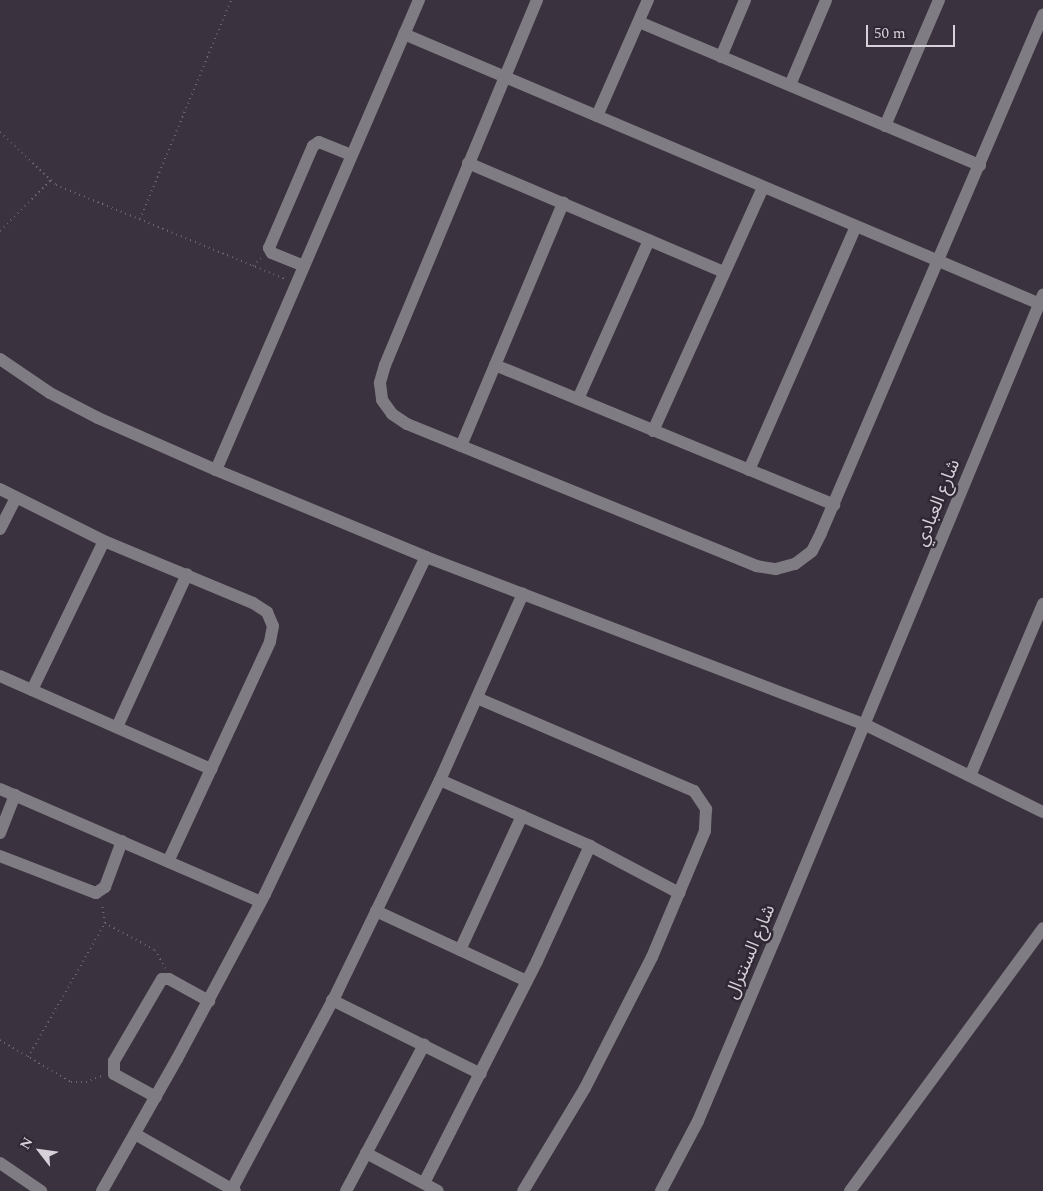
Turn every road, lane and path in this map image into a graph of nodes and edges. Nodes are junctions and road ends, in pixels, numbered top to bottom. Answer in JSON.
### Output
{"nodes":[{"id":1,"x":230,"y":0,"type":"edge"},
{"id":2,"x":418,"y":0,"type":"edge"},
{"id":3,"x":537,"y":0,"type":"edge"},
{"id":4,"x":648,"y":0,"type":"edge"},
{"id":5,"x":746,"y":0,"type":"edge"},
{"id":6,"x":826,"y":0,"type":"edge"},
{"id":7,"x":938,"y":0,"type":"edge"},
{"id":8,"x":1043,"y":15,"type":"edge"},
{"id":9,"x":639,"y":22,"type":"junction"},
{"id":10,"x":404,"y":34,"type":"junction"},
{"id":11,"x":721,"y":57,"type":"junction"},
{"id":12,"x":504,"y":77,"type":"junction"},
{"id":13,"x":790,"y":85,"type":"junction"},
{"id":14,"x":597,"y":116,"type":"junction"},
{"id":15,"x":885,"y":126,"type":"junction"},
{"id":16,"x":0,"y":132,"type":"edge"},
{"id":17,"x":352,"y":155,"type":"junction"},
{"id":18,"x":468,"y":163,"type":"junction"},
{"id":19,"x":980,"y":165,"type":"junction"},
{"id":20,"x":50,"y":181,"type":"junction"},
{"id":21,"x":763,"y":187,"type":"junction"},
{"id":22,"x":563,"y":203,"type":"junction"},
{"id":23,"x":140,"y":219,"type":"junction"},
{"id":24,"x":856,"y":226,"type":"junction"},
{"id":25,"x":0,"y":231,"type":"edge"},
{"id":26,"x":649,"y":240,"type":"junction"},
{"id":27,"x":939,"y":261,"type":"junction"},
{"id":28,"x":304,"y":266,"type":"junction"},
{"id":29,"x":724,"y":272,"type":"junction"},
{"id":30,"x":296,"y":284,"type":"junction"},
{"id":31,"x":1041,"y":300,"type":"edge"},
{"id":32,"x":0,"y":359,"type":"edge"},
{"id":33,"x":495,"y":365,"type":"junction"},
{"id":34,"x":578,"y":399,"type":"junction"},
{"id":35,"x":653,"y":430,"type":"junction"},
{"id":36,"x":461,"y":446,"type":"junction"},
{"id":37,"x":216,"y":470,"type":"junction"},
{"id":38,"x":749,"y":470,"type":"junction"},
{"id":39,"x":0,"y":489,"type":"edge"},
{"id":40,"x":15,"y":499,"type":"junction"},
{"id":41,"x":834,"y":505,"type":"junction"},
{"id":42,"x":0,"y":529,"type":"edge"},
{"id":43,"x":104,"y":541,"type":"junction"},
{"id":44,"x":426,"y":557,"type":"junction"},
{"id":45,"x":186,"y":574,"type":"junction"},
{"id":46,"x":523,"y":594,"type":"junction"},
{"id":47,"x":1043,"y":604,"type":"edge"},
{"id":48,"x":0,"y":676,"type":"edge"},
{"id":49,"x":32,"y":690,"type":"junction"},
{"id":50,"x":478,"y":698,"type":"junction"},
{"id":51,"x":866,"y":724,"type":"junction"},
{"id":52,"x":116,"y":727,"type":"junction"},
{"id":53,"x":211,"y":769,"type":"junction"},
{"id":54,"x":970,"y":776,"type":"junction"},
{"id":55,"x":440,"y":780,"type":"junction"},
{"id":56,"x":0,"y":789,"type":"edge"},
{"id":57,"x":15,"y":796,"type":"junction"},
{"id":58,"x":1043,"y":812,"type":"edge"},
{"id":59,"x":522,"y":816,"type":"junction"},
{"id":60,"x":0,"y":833,"type":"edge"},
{"id":61,"x":122,"y":841,"type":"junction"},
{"id":62,"x":590,"y":846,"type":"junction"},
{"id":63,"x":0,"y":856,"type":"edge"},
{"id":64,"x":168,"y":862,"type":"junction"},
{"id":65,"x":679,"y":893,"type":"junction"},
{"id":66,"x":96,"y":894,"type":"junction"},
{"id":67,"x":261,"y":902,"type":"junction"},
{"id":68,"x":376,"y":911,"type":"junction"},
{"id":69,"x":105,"y":923,"type":"junction"},
{"id":70,"x":1043,"y":928,"type":"edge"},
{"id":71,"x":460,"y":950,"type":"junction"},
{"id":72,"x":166,"y":978,"type":"junction"},
{"id":73,"x":527,"y":981,"type":"junction"},
{"id":74,"x":332,"y":1000,"type":"junction"},
{"id":75,"x":209,"y":1001,"type":"junction"},
{"id":76,"x":0,"y":1040,"type":"edge"},
{"id":77,"x":424,"y":1045,"type":"junction"},
{"id":78,"x":28,"y":1056,"type":"junction"},
{"id":79,"x":112,"y":1068,"type":"junction"},
{"id":80,"x":481,"y":1074,"type":"junction"},
{"id":81,"x":156,"y":1097,"type":"junction"},
{"id":82,"x":135,"y":1134,"type":"junction"},
{"id":83,"x":366,"y":1153,"type":"junction"},
{"id":84,"x":0,"y":1163,"type":"edge"},
{"id":85,"x":424,"y":1183,"type":"junction"},
{"id":86,"x":234,"y":1190,"type":"edge"},
{"id":87,"x":40,"y":1191,"type":"edge"},
{"id":88,"x":102,"y":1191,"type":"edge"},
{"id":89,"x":346,"y":1191,"type":"edge"},
{"id":90,"x":438,"y":1191,"type":"edge"},
{"id":91,"x":523,"y":1191,"type":"edge"},
{"id":92,"x":661,"y":1191,"type":"edge"},
{"id":93,"x":850,"y":1191,"type":"edge"}],
"edges":[{"from":1,"to":23,"type":"path"},
{"from":2,"to":10,"type":"street"},
{"from":3,"to":12,"type":"street"},
{"from":4,"to":9,"type":"street"},
{"from":5,"to":11,"type":"street"},
{"from":6,"to":13,"type":"street"},
{"from":7,"to":15,"type":"street"},
{"from":8,"to":19,"type":"street"},
{"from":9,"to":11,"type":"street"},
{"from":9,"to":14,"type":"street"},
{"from":10,"to":12,"type":"street"},
{"from":10,"to":17,"type":"street"},
{"from":11,"to":13,"type":"street"},
{"from":12,"to":14,"type":"street"},
{"from":12,"to":18,"type":"street"},
{"from":13,"to":15,"type":"street"},
{"from":14,"to":21,"type":"street"},
{"from":15,"to":19,"type":"street"},
{"from":16,"to":20,"type":"path"},
{"from":17,"to":28,"type":"street"},
{"from":17,"to":28,"type":"street"},
{"from":18,"to":22,"type":"street"},
{"from":18,"to":36,"type":"street"},
{"from":19,"to":27,"type":"street"},
{"from":20,"to":23,"type":"path"},
{"from":20,"to":25,"type":"path"},
{"from":21,"to":24,"type":"street"},
{"from":21,"to":29,"type":"street"},
{"from":22,"to":26,"type":"street"},
{"from":22,"to":33,"type":"street"},
{"from":23,"to":30,"type":"path"},
{"from":24,"to":27,"type":"street"},
{"from":24,"to":38,"type":"street"},
{"from":26,"to":29,"type":"street"},
{"from":26,"to":34,"type":"street"},
{"from":27,"to":31,"type":"street"},
{"from":27,"to":41,"type":"street"},
{"from":28,"to":30,"type":"street"},
{"from":29,"to":35,"type":"street"},
{"from":30,"to":37,"type":"street"},
{"from":31,"to":51,"type":"street","name":"شارع العبادي"},
{"from":32,"to":37,"type":"street"},
{"from":33,"to":34,"type":"street"},
{"from":33,"to":36,"type":"street"},
{"from":34,"to":35,"type":"street"},
{"from":35,"to":38,"type":"street"},
{"from":36,"to":41,"type":"street"},
{"from":37,"to":44,"type":"street"},
{"from":38,"to":41,"type":"street"},
{"from":39,"to":40,"type":"street"},
{"from":40,"to":42,"type":"street"},
{"from":40,"to":43,"type":"street"},
{"from":43,"to":45,"type":"street"},
{"from":43,"to":49,"type":"street"},
{"from":44,"to":46,"type":"street"},
{"from":44,"to":67,"type":"street"},
{"from":45,"to":52,"type":"street"},
{"from":45,"to":53,"type":"street"},
{"from":46,"to":50,"type":"street"},
{"from":46,"to":51,"type":"street"},
{"from":47,"to":54,"type":"street"},
{"from":48,"to":49,"type":"street"},
{"from":49,"to":52,"type":"street"},
{"from":50,"to":55,"type":"street"},
{"from":50,"to":65,"type":"street"},
{"from":51,"to":54,"type":"street"},
{"from":51,"to":92,"type":"street","name":"شارع السنترال"},
{"from":52,"to":53,"type":"street"},
{"from":53,"to":64,"type":"street"},
{"from":54,"to":58,"type":"street"},
{"from":55,"to":59,"type":"street"},
{"from":55,"to":68,"type":"street"},
{"from":56,"to":57,"type":"street"},
{"from":57,"to":60,"type":"street"},
{"from":57,"to":61,"type":"street"},
{"from":59,"to":62,"type":"street"},
{"from":59,"to":71,"type":"street"},
{"from":61,"to":64,"type":"street"},
{"from":61,"to":66,"type":"street"},
{"from":62,"to":65,"type":"street"},
{"from":62,"to":73,"type":"street"},
{"from":63,"to":66,"type":"street"},
{"from":64,"to":67,"type":"street"},
{"from":65,"to":91,"type":"street"},
{"from":66,"to":69,"type":"path"},
{"from":67,"to":75,"type":"street"},
{"from":68,"to":71,"type":"street"},
{"from":68,"to":74,"type":"street"},
{"from":69,"to":72,"type":"path"},
{"from":69,"to":78,"type":"path"},
{"from":70,"to":93,"type":"street"},
{"from":71,"to":73,"type":"street"},
{"from":72,"to":75,"type":"street"},
{"from":72,"to":79,"type":"street"},
{"from":73,"to":80,"type":"street"},
{"from":74,"to":77,"type":"street"},
{"from":74,"to":86,"type":"street"},
{"from":75,"to":81,"type":"street"},
{"from":76,"to":78,"type":"path"},
{"from":77,"to":80,"type":"street"},
{"from":77,"to":83,"type":"street"},
{"from":78,"to":79,"type":"path"},
{"from":79,"to":81,"type":"street"},
{"from":80,"to":85,"type":"street"},
{"from":81,"to":82,"type":"street"},
{"from":82,"to":86,"type":"street"},
{"from":82,"to":88,"type":"street"},
{"from":83,"to":85,"type":"street"},
{"from":83,"to":89,"type":"street"},
{"from":84,"to":87,"type":"street"},
{"from":85,"to":90,"type":"street"}]}
